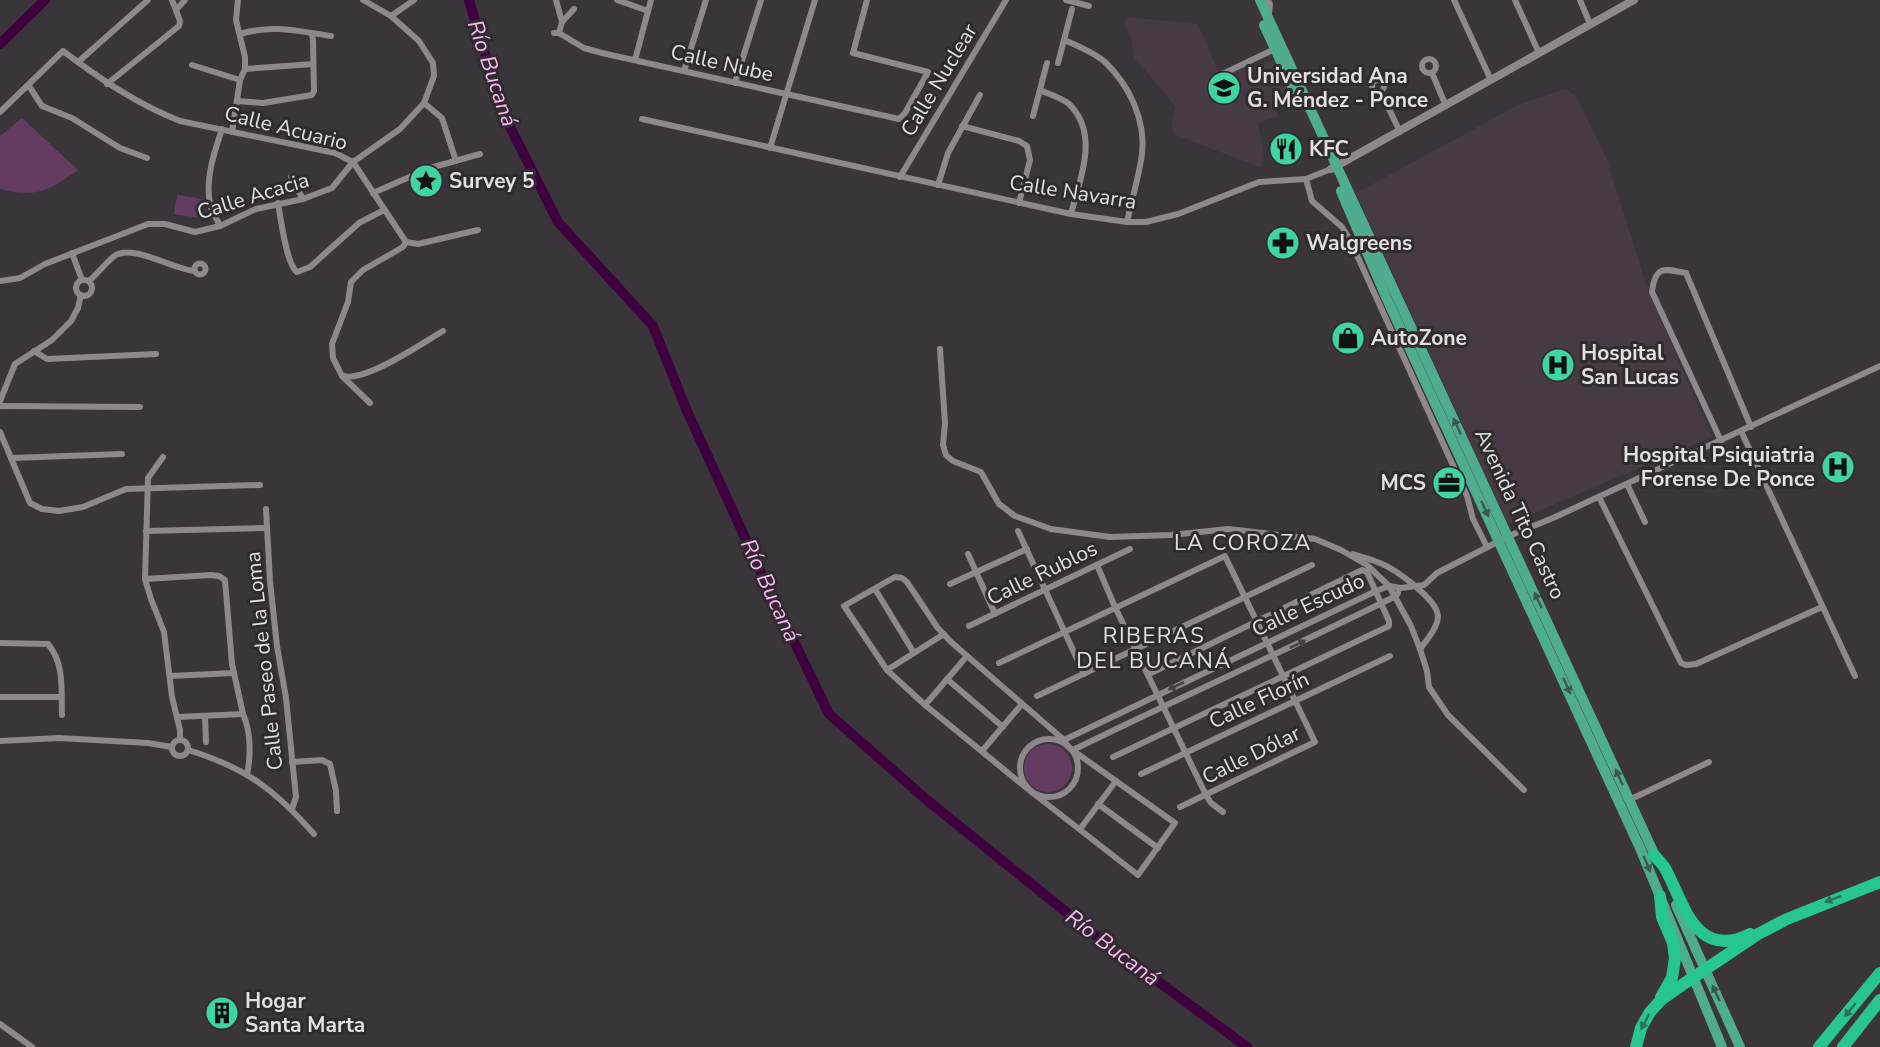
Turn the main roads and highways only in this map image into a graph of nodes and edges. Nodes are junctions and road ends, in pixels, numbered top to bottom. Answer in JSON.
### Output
{"nodes":[{"id":1,"x":1253,"y":0,"type":"edge"},
{"id":2,"x":1260,"y":0,"type":"edge"},
{"id":3,"x":1334,"y":168,"type":"junction"},
{"id":4,"x":1504,"y":539,"type":"junction"},
{"id":5,"x":1654,"y":855,"type":"junction"},
{"id":6,"x":1880,"y":882,"type":"edge"},
{"id":7,"x":1660,"y":896,"type":"junction"},
{"id":8,"x":1787,"y":919,"type":"junction"},
{"id":9,"x":1705,"y":970,"type":"junction"},
{"id":10,"x":1880,"y":973,"type":"edge"},
{"id":11,"x":1694,"y":978,"type":"junction"},
{"id":12,"x":1880,"y":1000,"type":"edge"},
{"id":13,"x":1657,"y":1003,"type":"junction"},
{"id":14,"x":1636,"y":1047,"type":"edge"},
{"id":15,"x":1722,"y":1047,"type":"edge"},
{"id":16,"x":1740,"y":1047,"type":"edge"},
{"id":17,"x":1820,"y":1047,"type":"edge"},
{"id":18,"x":1843,"y":1047,"type":"edge"}],
"edges":[{"from":1,"to":3,"type":"main road","name":"Avenida Tito Castro"},
{"from":2,"to":3,"type":"main road","name":"Avenida Tito Castro"},
{"from":3,"to":4,"type":"main road","name":"Avenida Tito Castro"},
{"from":5,"to":4,"type":"main road","name":"Avenida Tito Castro","one_way":true},
{"from":4,"to":7,"type":"main road","name":"Avenida Tito Castro","one_way":true},
{"from":5,"to":8,"type":"highway"},
{"from":5,"to":9,"type":"main road","name":"Avenida Tito Castro"},
{"from":6,"to":8,"type":"highway","one_way":true},
{"from":7,"to":11,"type":"main road","name":"Avenida Tito Castro"},
{"from":7,"to":13,"type":"highway"},
{"from":8,"to":9,"type":"highway"},
{"from":9,"to":11,"type":"highway"},
{"from":16,"to":9,"type":"main road","name":"Avenida Tito Castro","one_way":true},
{"from":10,"to":17,"type":"highway","one_way":true},
{"from":11,"to":13,"type":"highway"},
{"from":11,"to":15,"type":"main road","name":"Avenida Tito Castro"},
{"from":12,"to":18,"type":"highway"},
{"from":13,"to":14,"type":"highway","one_way":true}]}
